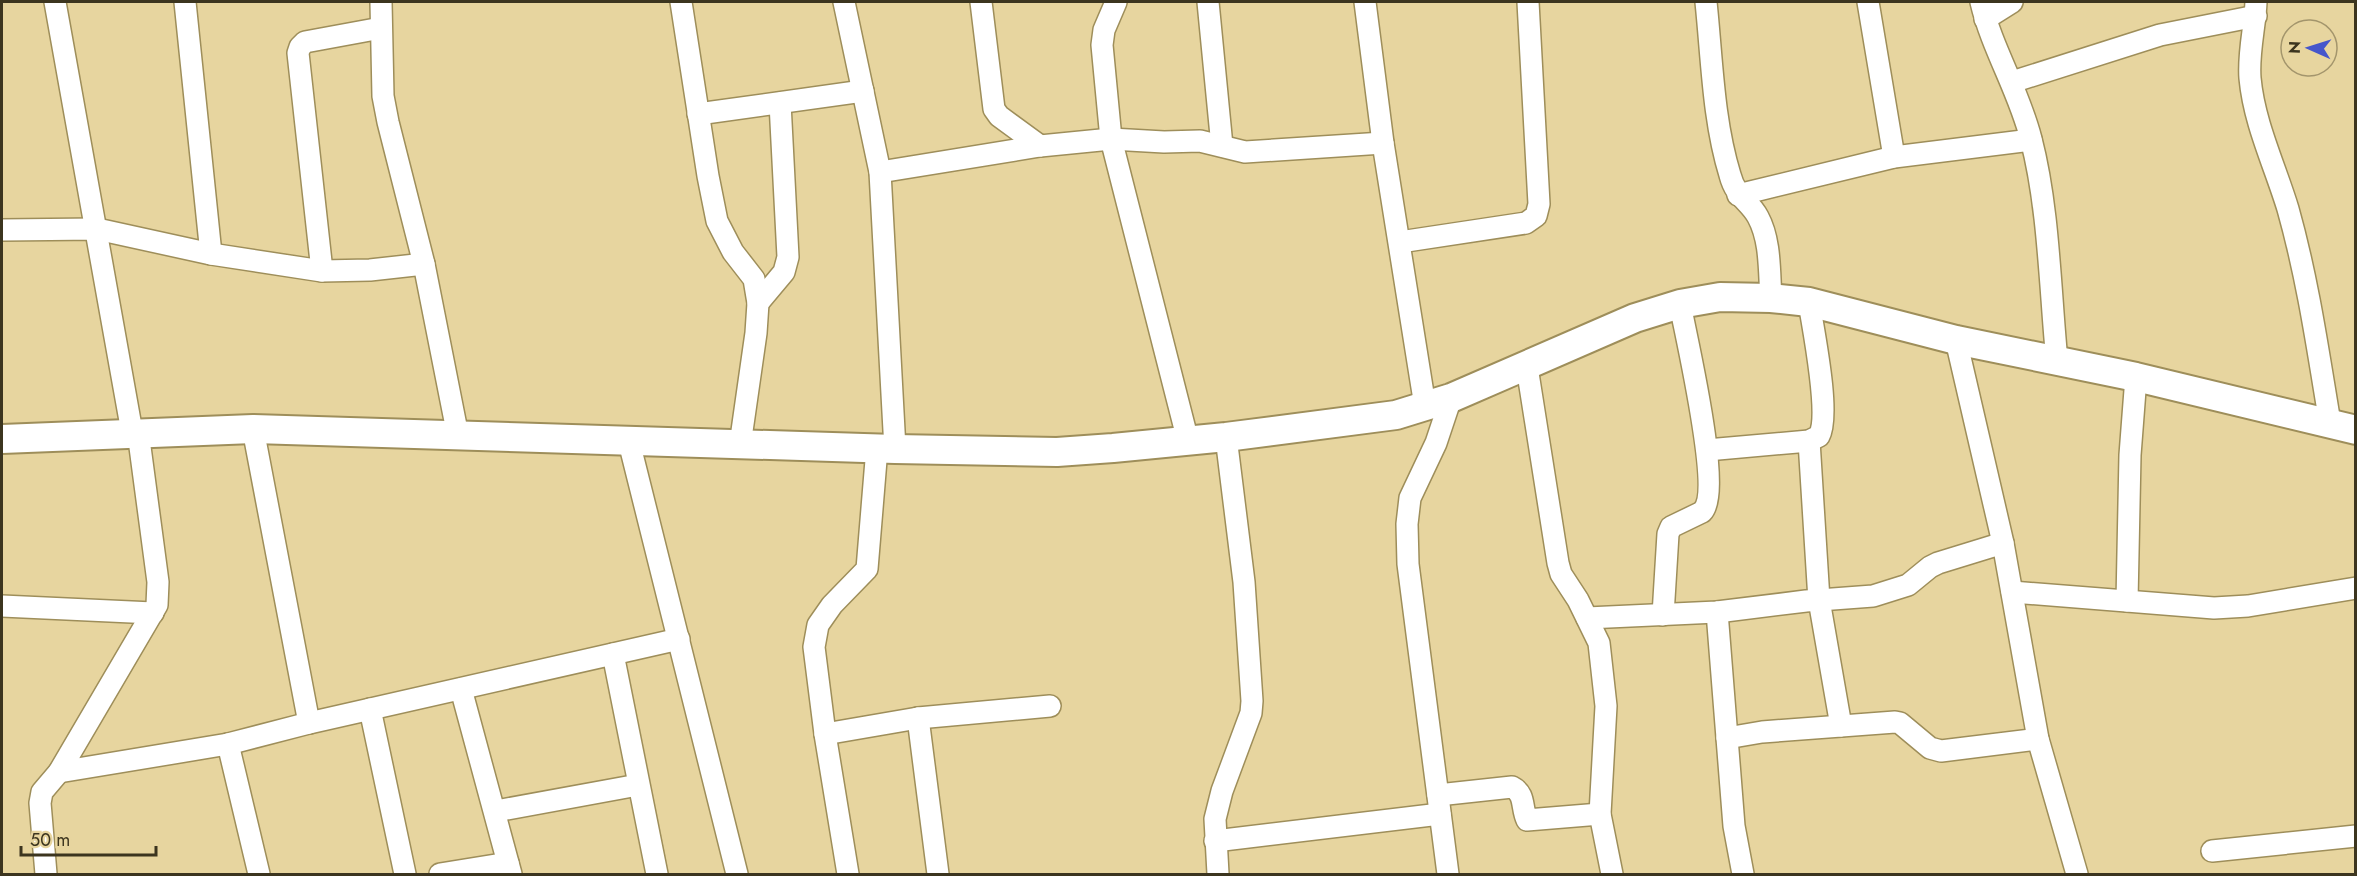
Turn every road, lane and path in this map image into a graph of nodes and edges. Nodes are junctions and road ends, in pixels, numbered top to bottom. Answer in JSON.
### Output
{"nodes":[{"id":1,"x":55,"y":2,"type":"edge"},
{"id":2,"x":185,"y":2,"type":"edge"},
{"id":3,"x":381,"y":2,"type":"edge"},
{"id":4,"x":681,"y":2,"type":"edge"},
{"id":5,"x":843,"y":2,"type":"edge"},
{"id":6,"x":981,"y":2,"type":"edge"},
{"id":7,"x":1116,"y":2,"type":"edge"},
{"id":8,"x":1208,"y":2,"type":"edge"},
{"id":9,"x":1365,"y":2,"type":"edge"},
{"id":10,"x":1528,"y":2,"type":"edge"},
{"id":11,"x":1706,"y":2,"type":"edge"},
{"id":12,"x":1868,"y":2,"type":"edge"},
{"id":13,"x":2012,"y":2,"type":"edge"},
{"id":14,"x":2256,"y":9,"type":"edge"},
{"id":15,"x":1983,"y":10,"type":"edge"},
{"id":16,"x":381,"y":28,"type":"junction"},
{"id":17,"x":2012,"y":82,"type":"junction"},
{"id":18,"x":863,"y":92,"type":"junction"},
{"id":19,"x":780,"y":103,"type":"junction"},
{"id":20,"x":698,"y":114,"type":"junction"},
{"id":21,"x":1111,"y":139,"type":"junction"},
{"id":22,"x":2031,"y":140,"type":"junction"},
{"id":23,"x":1383,"y":143,"type":"junction"},
{"id":24,"x":1040,"y":146,"type":"junction"},
{"id":25,"x":1222,"y":146,"type":"junction"},
{"id":26,"x":1894,"y":157,"type":"junction"},
{"id":27,"x":880,"y":171,"type":"junction"},
{"id":28,"x":1738,"y":195,"type":"junction"},
{"id":29,"x":97,"y":229,"type":"junction"},
{"id":30,"x":2,"y":230,"type":"edge"},
{"id":31,"x":1400,"y":242,"type":"junction"},
{"id":32,"x":211,"y":254,"type":"junction"},
{"id":33,"x":424,"y":264,"type":"junction"},
{"id":34,"x":322,"y":271,"type":"junction"},
{"id":35,"x":1771,"y":298,"type":"junction"},
{"id":36,"x":1809,"y":302,"type":"junction"},
{"id":37,"x":758,"y":303,"type":"junction"},
{"id":38,"x":1680,"y":304,"type":"junction"},
{"id":39,"x":1956,"y":340,"type":"junction"},
{"id":40,"x":2057,"y":361,"type":"junction"},
{"id":41,"x":1527,"y":367,"type":"junction"},
{"id":42,"x":2136,"y":377,"type":"junction"},
{"id":43,"x":1438,"y":403,"type":"junction"},
{"id":44,"x":253,"y":429,"type":"junction"},
{"id":45,"x":2349,"y":429,"type":"edge"},
{"id":46,"x":135,"y":432,"type":"junction"},
{"id":47,"x":458,"y":436,"type":"junction"},
{"id":48,"x":1226,"y":437,"type":"junction"},
{"id":49,"x":2,"y":439,"type":"edge"},
{"id":50,"x":1188,"y":441,"type":"junction"},
{"id":51,"x":1809,"y":441,"type":"junction"},
{"id":52,"x":629,"y":442,"type":"junction"},
{"id":53,"x":740,"y":445,"type":"junction"},
{"id":54,"x":886,"y":448,"type":"junction"},
{"id":55,"x":1707,"y":450,"type":"junction"},
{"id":56,"x":2003,"y":543,"type":"junction"},
{"id":57,"x":2355,"y":588,"type":"edge"},
{"id":58,"x":2012,"y":592,"type":"junction"},
{"id":59,"x":1819,"y":600,"type":"junction"},
{"id":60,"x":2127,"y":601,"type":"junction"},
{"id":61,"x":2,"y":606,"type":"edge"},
{"id":62,"x":1717,"y":612,"type":"junction"},
{"id":63,"x":153,"y":613,"type":"junction"},
{"id":64,"x":1663,"y":615,"type":"junction"},
{"id":65,"x":1587,"y":618,"type":"junction"},
{"id":66,"x":680,"y":639,"type":"junction"},
{"id":67,"x":613,"y":654,"type":"junction"},
{"id":68,"x":461,"y":689,"type":"junction"},
{"id":69,"x":1050,"y":706,"type":"dead end"},
{"id":70,"x":370,"y":709,"type":"junction"},
{"id":71,"x":918,"y":718,"type":"junction"},
{"id":72,"x":309,"y":723,"type":"junction"},
{"id":73,"x":1841,"y":726,"type":"junction"},
{"id":74,"x":825,"y":735,"type":"junction"},
{"id":75,"x":1727,"y":738,"type":"junction"},
{"id":76,"x":2037,"y":739,"type":"junction"},
{"id":77,"x":228,"y":744,"type":"junction"},
{"id":78,"x":59,"y":772,"type":"junction"},
{"id":79,"x":638,"y":786,"type":"junction"},
{"id":80,"x":1439,"y":805,"type":"junction"},
{"id":81,"x":496,"y":811,"type":"junction"},
{"id":82,"x":1600,"y":814,"type":"junction"},
{"id":83,"x":2355,"y":836,"type":"edge"},
{"id":84,"x":1215,"y":841,"type":"junction"},
{"id":85,"x":2212,"y":851,"type":"dead end"},
{"id":86,"x":510,"y":869,"type":"edge"},
{"id":87,"x":46,"y":874,"type":"edge"},
{"id":88,"x":260,"y":874,"type":"edge"},
{"id":89,"x":405,"y":874,"type":"edge"},
{"id":90,"x":440,"y":874,"type":"edge"},
{"id":91,"x":657,"y":874,"type":"edge"},
{"id":92,"x":738,"y":874,"type":"edge"},
{"id":93,"x":848,"y":874,"type":"edge"},
{"id":94,"x":938,"y":874,"type":"edge"},
{"id":95,"x":1218,"y":874,"type":"edge"},
{"id":96,"x":1448,"y":874,"type":"edge"},
{"id":97,"x":1612,"y":874,"type":"edge"},
{"id":98,"x":1743,"y":874,"type":"edge"},
{"id":99,"x":2077,"y":874,"type":"edge"}],
"edges":[{"from":1,"to":29,"type":"street"},
{"from":2,"to":32,"type":"street"},
{"from":3,"to":16,"type":"street"},
{"from":4,"to":20,"type":"street"},
{"from":5,"to":18,"type":"street"},
{"from":6,"to":24,"type":"street"},
{"from":7,"to":21,"type":"street"},
{"from":8,"to":25,"type":"street"},
{"from":9,"to":23,"type":"street"},
{"from":10,"to":31,"type":"street"},
{"from":11,"to":28,"type":"street"},
{"from":12,"to":26,"type":"street"},
{"from":13,"to":15,"type":"street"},
{"from":14,"to":17,"type":"street"},
{"from":14,"to":45,"type":"street"},
{"from":15,"to":17,"type":"street"},
{"from":16,"to":33,"type":"street"},
{"from":16,"to":34,"type":"street"},
{"from":17,"to":22,"type":"street"},
{"from":18,"to":19,"type":"street"},
{"from":18,"to":27,"type":"street"},
{"from":19,"to":20,"type":"street"},
{"from":19,"to":37,"type":"street"},
{"from":20,"to":37,"type":"street"},
{"from":21,"to":24,"type":"street"},
{"from":21,"to":25,"type":"street"},
{"from":21,"to":50,"type":"street"},
{"from":22,"to":26,"type":"street"},
{"from":22,"to":40,"type":"street"},
{"from":23,"to":25,"type":"street"},
{"from":23,"to":31,"type":"street"},
{"from":24,"to":27,"type":"street"},
{"from":26,"to":28,"type":"street"},
{"from":27,"to":54,"type":"street"},
{"from":28,"to":35,"type":"street"},
{"from":29,"to":30,"type":"street"},
{"from":29,"to":32,"type":"street"},
{"from":29,"to":46,"type":"street"},
{"from":31,"to":43,"type":"street"},
{"from":32,"to":34,"type":"street"},
{"from":33,"to":34,"type":"street"},
{"from":33,"to":47,"type":"street"},
{"from":35,"to":36,"type":"street"},
{"from":35,"to":38,"type":"street"},
{"from":36,"to":39,"type":"street"},
{"from":36,"to":51,"type":"street"},
{"from":37,"to":53,"type":"street"},
{"from":38,"to":41,"type":"street"},
{"from":38,"to":55,"type":"street"},
{"from":39,"to":40,"type":"street"},
{"from":39,"to":56,"type":"street"},
{"from":40,"to":42,"type":"street"},
{"from":41,"to":43,"type":"street"},
{"from":41,"to":65,"type":"street"},
{"from":42,"to":45,"type":"street"},
{"from":42,"to":60,"type":"street"},
{"from":43,"to":48,"type":"street"},
{"from":43,"to":80,"type":"street"},
{"from":44,"to":46,"type":"street"},
{"from":44,"to":47,"type":"street"},
{"from":44,"to":72,"type":"street"},
{"from":46,"to":49,"type":"street"},
{"from":46,"to":63,"type":"street"},
{"from":47,"to":52,"type":"street"},
{"from":48,"to":50,"type":"street"},
{"from":48,"to":84,"type":"street"},
{"from":50,"to":54,"type":"street"},
{"from":51,"to":55,"type":"street"},
{"from":51,"to":59,"type":"street"},
{"from":52,"to":53,"type":"street"},
{"from":52,"to":66,"type":"street"},
{"from":53,"to":54,"type":"street"},
{"from":54,"to":74,"type":"street"},
{"from":55,"to":64,"type":"street"},
{"from":56,"to":58,"type":"street"},
{"from":56,"to":59,"type":"street"},
{"from":57,"to":60,"type":"street"},
{"from":58,"to":60,"type":"street"},
{"from":58,"to":76,"type":"street"},
{"from":59,"to":62,"type":"street"},
{"from":59,"to":73,"type":"street"},
{"from":61,"to":63,"type":"street"},
{"from":62,"to":64,"type":"street"},
{"from":62,"to":75,"type":"street"},
{"from":63,"to":78,"type":"street"},
{"from":64,"to":65,"type":"street"},
{"from":65,"to":82,"type":"street"},
{"from":66,"to":67,"type":"street"},
{"from":66,"to":92,"type":"street"},
{"from":67,"to":68,"type":"street"},
{"from":67,"to":79,"type":"street"},
{"from":68,"to":70,"type":"street"},
{"from":68,"to":81,"type":"street"},
{"from":69,"to":71,"type":"street"},
{"from":70,"to":72,"type":"street"},
{"from":70,"to":89,"type":"street"},
{"from":71,"to":74,"type":"street"},
{"from":71,"to":94,"type":"street"},
{"from":72,"to":77,"type":"street"},
{"from":73,"to":75,"type":"street"},
{"from":73,"to":76,"type":"street"},
{"from":74,"to":93,"type":"street"},
{"from":75,"to":98,"type":"street"},
{"from":76,"to":99,"type":"street"},
{"from":77,"to":78,"type":"street"},
{"from":77,"to":88,"type":"street"},
{"from":78,"to":87,"type":"street"},
{"from":79,"to":81,"type":"street"},
{"from":79,"to":91,"type":"street"},
{"from":80,"to":82,"type":"street"},
{"from":80,"to":84,"type":"street"},
{"from":80,"to":96,"type":"street"},
{"from":81,"to":86,"type":"street"},
{"from":82,"to":97,"type":"street"},
{"from":83,"to":85,"type":"street"},
{"from":84,"to":95,"type":"street"},
{"from":86,"to":90,"type":"street"}]}
